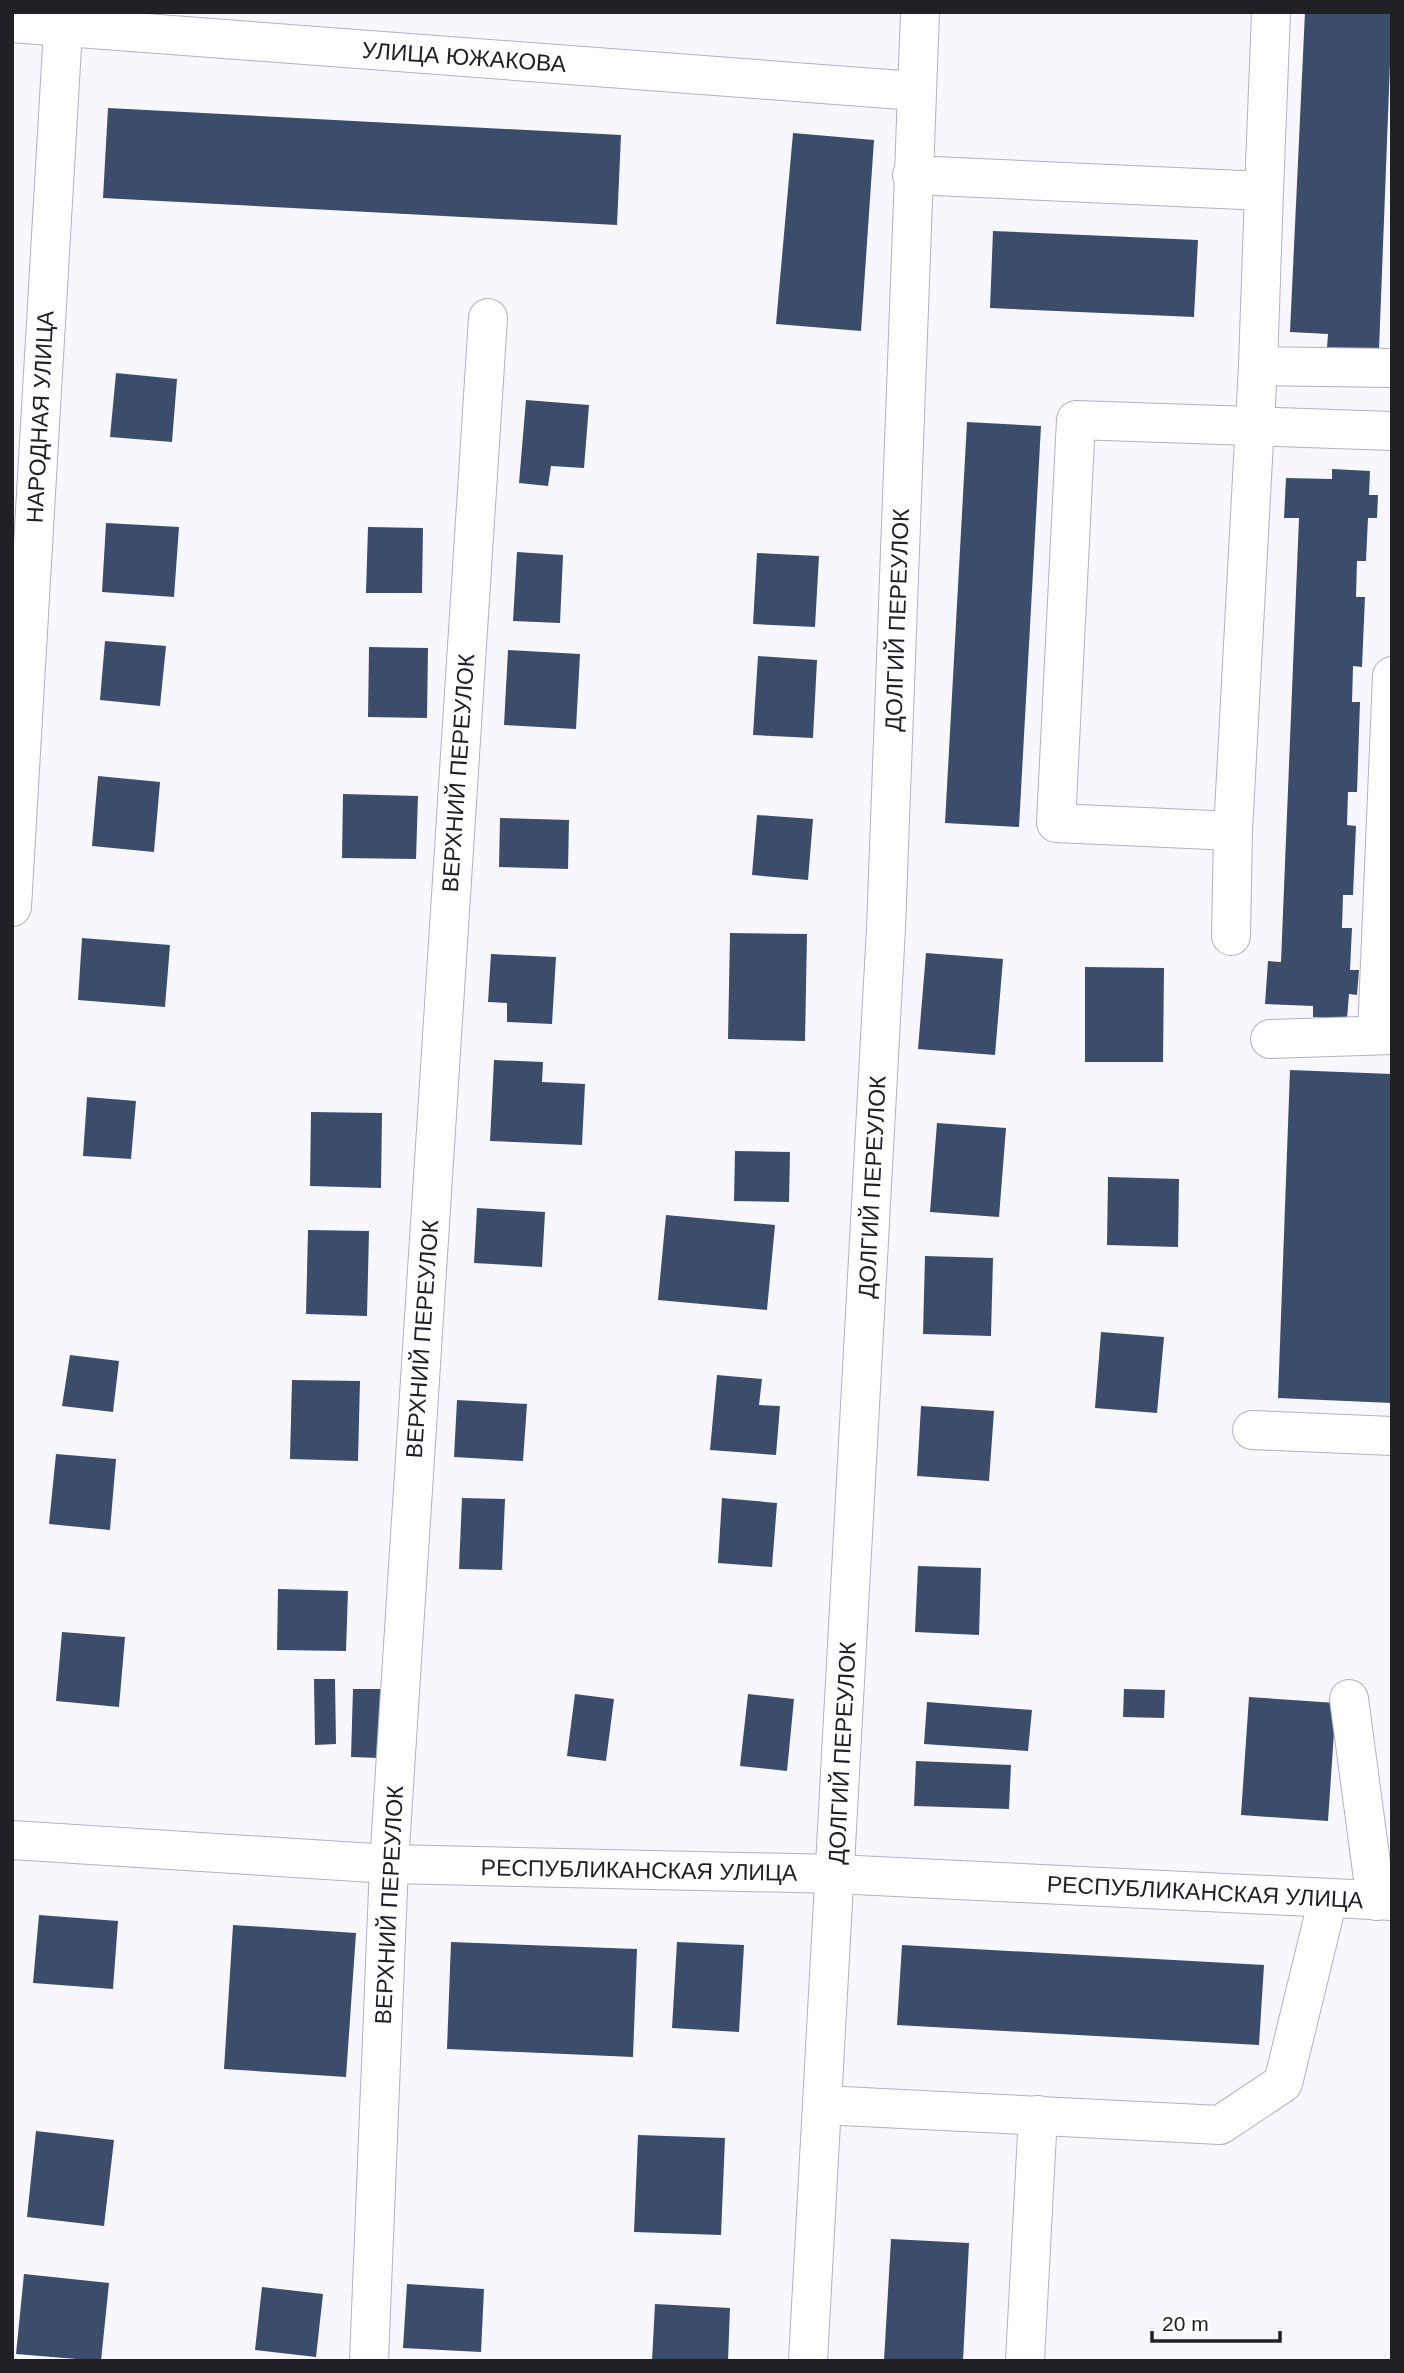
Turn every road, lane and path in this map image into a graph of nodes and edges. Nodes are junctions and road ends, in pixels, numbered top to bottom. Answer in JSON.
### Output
{"nodes":[{"id":1,"x":920,"y":12,"type":"edge"},
{"id":2,"x":1271,"y":12,"type":"edge"},
{"id":3,"x":64,"y":20,"type":"edge"},
{"id":4,"x":12,"y":23,"type":"edge"},
{"id":5,"x":915,"y":91,"type":"junction"},
{"id":6,"x":912,"y":175,"type":"junction"},
{"id":7,"x":1264,"y":191,"type":"junction"},
{"id":8,"x":488,"y":318,"type":"dead end"},
{"id":9,"x":1258,"y":366,"type":"junction"},
{"id":10,"x":1392,"y":368,"type":"edge"},
{"id":11,"x":1256,"y":426,"type":"junction"},
{"id":12,"x":1392,"y":431,"type":"edge"},
{"id":13,"x":1392,"y":676,"type":"edge"},
{"id":14,"x":15,"y":785,"type":"edge"},
{"id":15,"x":1233,"y":831,"type":"junction"},
{"id":16,"x":12,"y":907,"type":"edge"},
{"id":17,"x":1231,"y":936,"type":"dead end"},
{"id":18,"x":1384,"y":1035,"type":"edge"},
{"id":19,"x":1270,"y":1040,"type":"dead end"},
{"id":20,"x":1252,"y":1430,"type":"dead end"},
{"id":21,"x":1392,"y":1436,"type":"edge"},
{"id":22,"x":1349,"y":1699,"type":"dead end"},
{"id":23,"x":12,"y":1840,"type":"edge"},
{"id":24,"x":389,"y":1864,"type":"junction"},
{"id":25,"x":835,"y":1874,"type":"junction"},
{"id":26,"x":1328,"y":1899,"type":"junction"},
{"id":27,"x":1384,"y":1901,"type":"edge"},
{"id":28,"x":822,"y":2105,"type":"junction"},
{"id":29,"x":1038,"y":2115,"type":"junction"},
{"id":30,"x":369,"y":2361,"type":"edge"},
{"id":31,"x":808,"y":2361,"type":"edge"},
{"id":32,"x":1025,"y":2361,"type":"edge"}],
"edges":[{"from":1,"to":5,"type":"street","name":"ДОЛГИЙ ПЕРЕУЛОК"},
{"from":2,"to":7,"type":"street"},
{"from":3,"to":4,"type":"street","name":"УЛИЦА ЮЖАКОВА"},
{"from":3,"to":5,"type":"street","name":"УЛИЦА ЮЖАКОВА"},
{"from":3,"to":14,"type":"street","name":"НАРОДНАЯ УЛИЦА"},
{"from":5,"to":6,"type":"street","name":"ДОЛГИЙ ПЕРЕУЛОК"},
{"from":6,"to":7,"type":"street"},
{"from":6,"to":25,"type":"street","name":"ДОЛГИЙ ПЕРЕУЛОК"},
{"from":7,"to":9,"type":"street"},
{"from":8,"to":24,"type":"street","name":"ВЕРХНИЙ ПЕРЕУЛОК"},
{"from":9,"to":10,"type":"street"},
{"from":9,"to":11,"type":"street"},
{"from":11,"to":12,"type":"street"},
{"from":11,"to":15,"type":"street"},
{"from":11,"to":15,"type":"street"},
{"from":13,"to":18,"type":"street"},
{"from":14,"to":16,"type":"street","name":"НАРОДНАЯ УЛИЦА"},
{"from":15,"to":17,"type":"street"},
{"from":18,"to":19,"type":"street"},
{"from":20,"to":21,"type":"street"},
{"from":22,"to":27,"type":"street"},
{"from":23,"to":24,"type":"street","name":"РЕСПУБЛИКАНСКАЯ УЛИЦА"},
{"from":24,"to":25,"type":"street","name":"РЕСПУБЛИКАНСКАЯ УЛИЦА"},
{"from":24,"to":30,"type":"street","name":"ВЕРХНИЙ ПЕРЕУЛОК"},
{"from":25,"to":26,"type":"street","name":"РЕСПУБЛИКАНСКАЯ УЛИЦА"},
{"from":25,"to":28,"type":"street","name":"ДОЛГИЙ ПЕРЕУЛОК"},
{"from":26,"to":27,"type":"street","name":"РЕСПУБЛИКАНСКАЯ УЛИЦА"},
{"from":26,"to":29,"type":"street"},
{"from":28,"to":29,"type":"street"},
{"from":28,"to":31,"type":"street","name":"ДОЛГИЙ ПЕРЕУЛОК"},
{"from":29,"to":32,"type":"street"}]}
